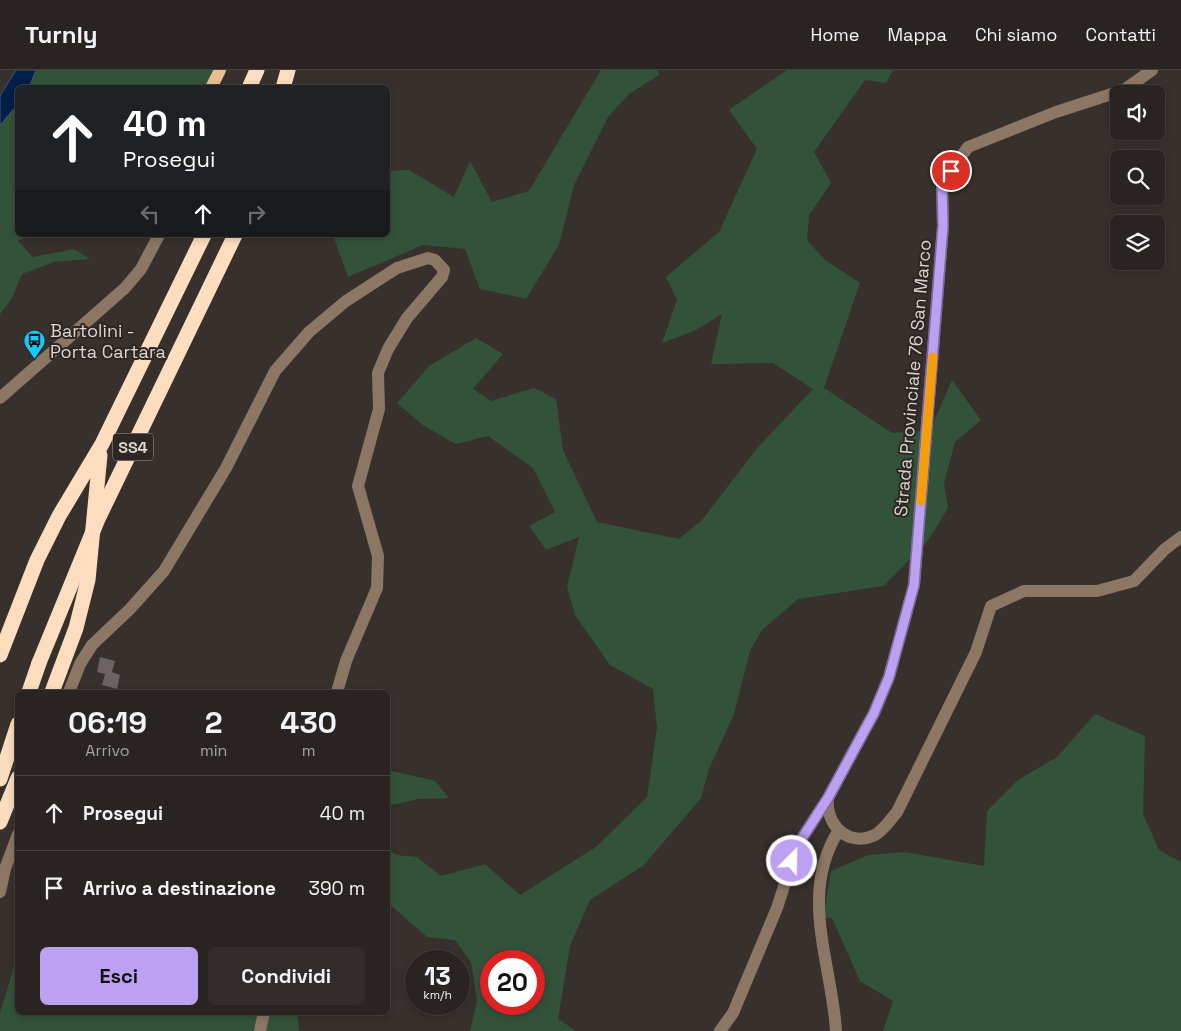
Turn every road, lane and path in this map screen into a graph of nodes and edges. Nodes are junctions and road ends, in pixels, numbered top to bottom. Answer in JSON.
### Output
{"nodes":[{"id":1,"x":220,"y":70,"type":"edge"},
{"id":2,"x":258,"y":70,"type":"edge"},
{"id":3,"x":288,"y":70,"type":"edge"},
{"id":4,"x":1152,"y":70,"type":"edge"},
{"id":5,"x":212,"y":85,"type":"edge"},
{"id":6,"x":219,"y":85,"type":"edge"},
{"id":7,"x":250,"y":85,"type":"edge"},
{"id":8,"x":260,"y":85,"type":"edge"},
{"id":9,"x":285,"y":85,"type":"edge"},
{"id":10,"x":158,"y":237,"type":"edge"},
{"id":11,"x":203,"y":237,"type":"edge"},
{"id":12,"x":234,"y":237,"type":"edge"},
{"id":13,"x":0,"y":398,"type":"edge"},
{"id":14,"x":102,"y":444,"type":"junction"},
{"id":15,"x":1181,"y":537,"type":"edge"},
{"id":16,"x":0,"y":655,"type":"edge"},
{"id":17,"x":30,"y":690,"type":"edge"},
{"id":18,"x":53,"y":690,"type":"edge"},
{"id":19,"x":70,"y":690,"type":"edge"},
{"id":20,"x":338,"y":690,"type":"edge"},
{"id":21,"x":15,"y":733,"type":"edge"},
{"id":22,"x":0,"y":779,"type":"edge"},
{"id":23,"x":15,"y":785,"type":"edge"},
{"id":24,"x":828,"y":798,"type":"junction"},
{"id":25,"x":0,"y":822,"type":"edge"},
{"id":26,"x":839,"y":830,"type":"junction"},
{"id":27,"x":15,"y":842,"type":"edge"},
{"id":28,"x":0,"y":892,"type":"edge"},
{"id":29,"x":263,"y":1015,"type":"edge"},
{"id":30,"x":260,"y":1031,"type":"edge"},
{"id":31,"x":720,"y":1031,"type":"edge"},
{"id":32,"x":836,"y":1031,"type":"edge"}],
"edges":[{"from":1,"to":5,"type":"main road"},
{"from":1,"to":6,"type":"main road"},
{"from":2,"to":7,"type":"highway"},
{"from":2,"to":8,"type":"highway"},
{"from":3,"to":9,"type":"highway"},
{"from":4,"to":24,"type":"street","name":"Strada Provinciale 76 San Marco"},
{"from":10,"to":13,"type":"street"},
{"from":11,"to":14,"type":"highway"},
{"from":12,"to":17,"type":"highway","number":"SS4","bridge":true},
{"from":14,"to":16,"type":"highway"},
{"from":14,"to":18,"type":"highway","bridge":true},
{"from":15,"to":26,"type":"street"},
{"from":19,"to":20,"type":"street"},
{"from":21,"to":22,"type":"highway"},
{"from":23,"to":25,"type":"highway"},
{"from":24,"to":26,"type":"street"},
{"from":24,"to":31,"type":"street","name":"Strada Provinciale 76 San Marco"},
{"from":26,"to":32,"type":"street"},
{"from":27,"to":28,"type":"street"},
{"from":29,"to":30,"type":"street"}]}
